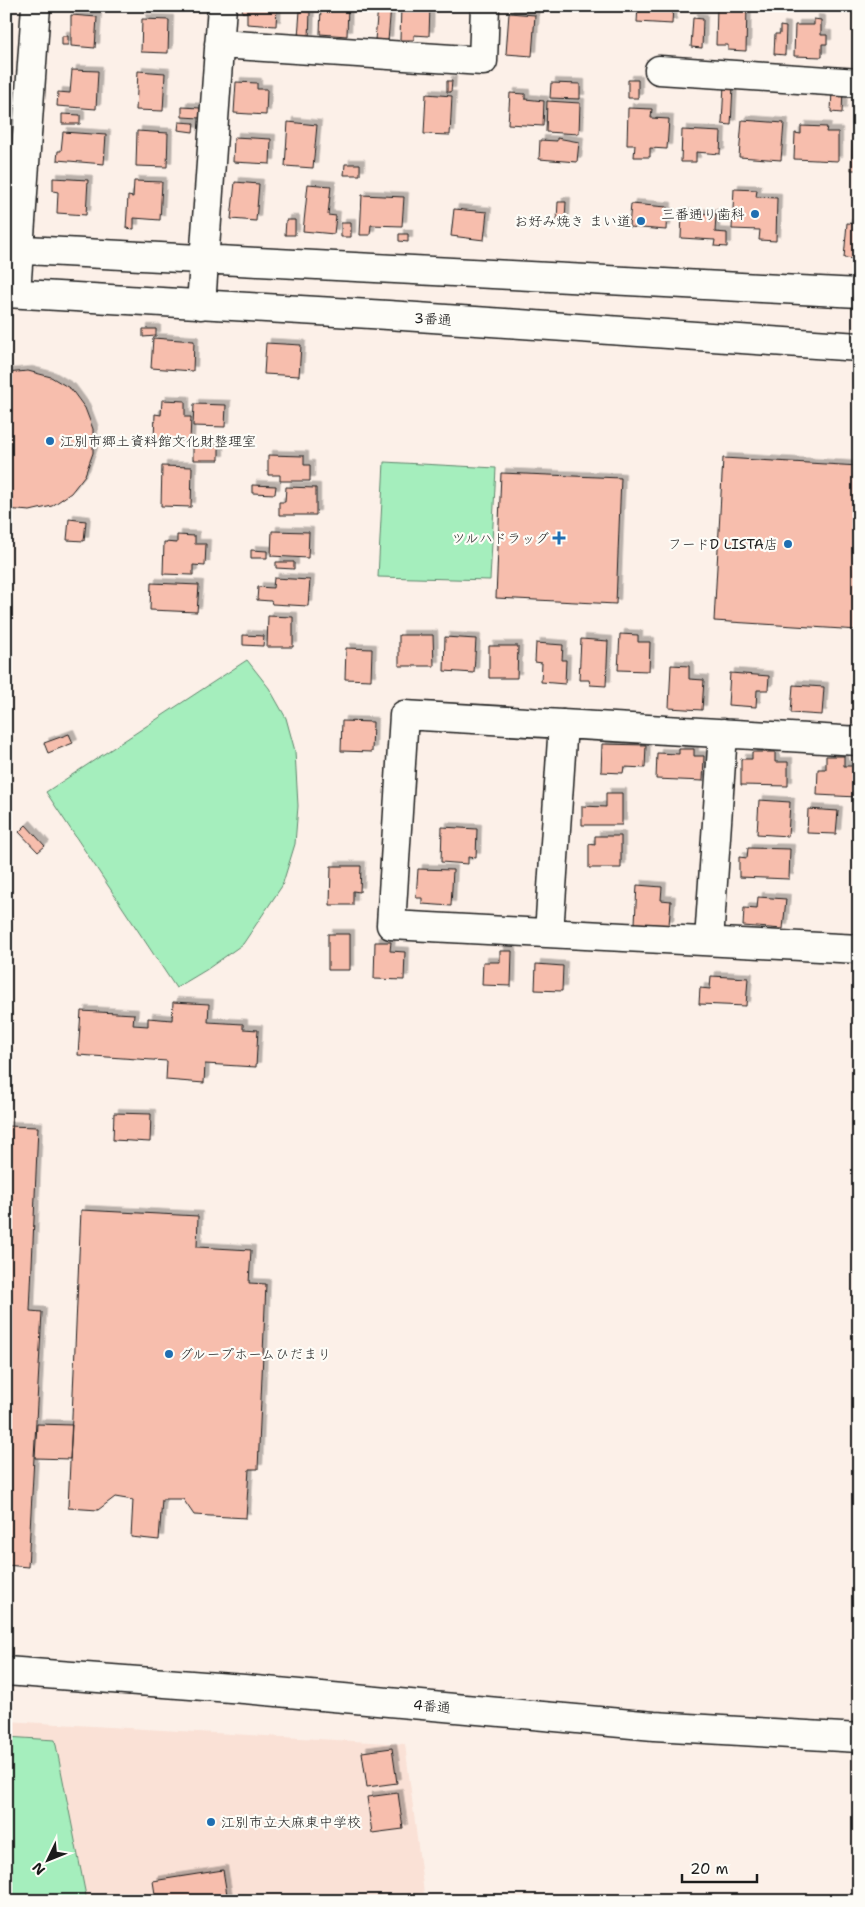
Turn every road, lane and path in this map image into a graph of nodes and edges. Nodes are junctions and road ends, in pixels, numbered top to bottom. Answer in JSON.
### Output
{"nodes":[{"id":1,"x":36,"y":6,"type":"edge"},
{"id":2,"x":222,"y":6,"type":"edge"},
{"id":3,"x":485,"y":6,"type":"edge"},
{"id":4,"x":219,"y":44,"type":"junction"},
{"id":5,"x":659,"y":70,"type":"dead end"},
{"id":6,"x":859,"y":83,"type":"edge"},
{"id":7,"x":17,"y":132,"type":"edge"},
{"id":8,"x":13,"y":249,"type":"edge"},
{"id":9,"x":204,"y":259,"type":"junction"},
{"id":10,"x":11,"y":293,"type":"edge"},
{"id":11,"x":859,"y":293,"type":"edge"},
{"id":12,"x":201,"y":305,"type":"junction"},
{"id":13,"x":859,"y":348,"type":"edge"},
{"id":14,"x":563,"y":724,"type":"junction"},
{"id":15,"x":723,"y":733,"type":"junction"},
{"id":16,"x":859,"y":741,"type":"edge"},
{"id":17,"x":549,"y":933,"type":"junction"},
{"id":18,"x":709,"y":941,"type":"junction"},
{"id":19,"x":859,"y":949,"type":"edge"},
{"id":20,"x":6,"y":1671,"type":"edge"},
{"id":21,"x":859,"y":1738,"type":"edge"}],
"edges":[{"from":1,"to":7,"type":"street"},
{"from":2,"to":4,"type":"street"},
{"from":3,"to":4,"type":"street"},
{"from":4,"to":9,"type":"street"},
{"from":5,"to":6,"type":"street"},
{"from":7,"to":8,"type":"street"},
{"from":8,"to":9,"type":"street"},
{"from":8,"to":10,"type":"street"},
{"from":9,"to":11,"type":"street"},
{"from":9,"to":12,"type":"street"},
{"from":10,"to":12,"type":"street","name":"3番通"},
{"from":12,"to":13,"type":"street","name":"3番通"},
{"from":14,"to":15,"type":"street"},
{"from":14,"to":17,"type":"street"},
{"from":14,"to":17,"type":"street"},
{"from":15,"to":16,"type":"street"},
{"from":15,"to":18,"type":"street"},
{"from":17,"to":18,"type":"street"},
{"from":18,"to":19,"type":"street"},
{"from":20,"to":21,"type":"street","name":"4番通"}]}
